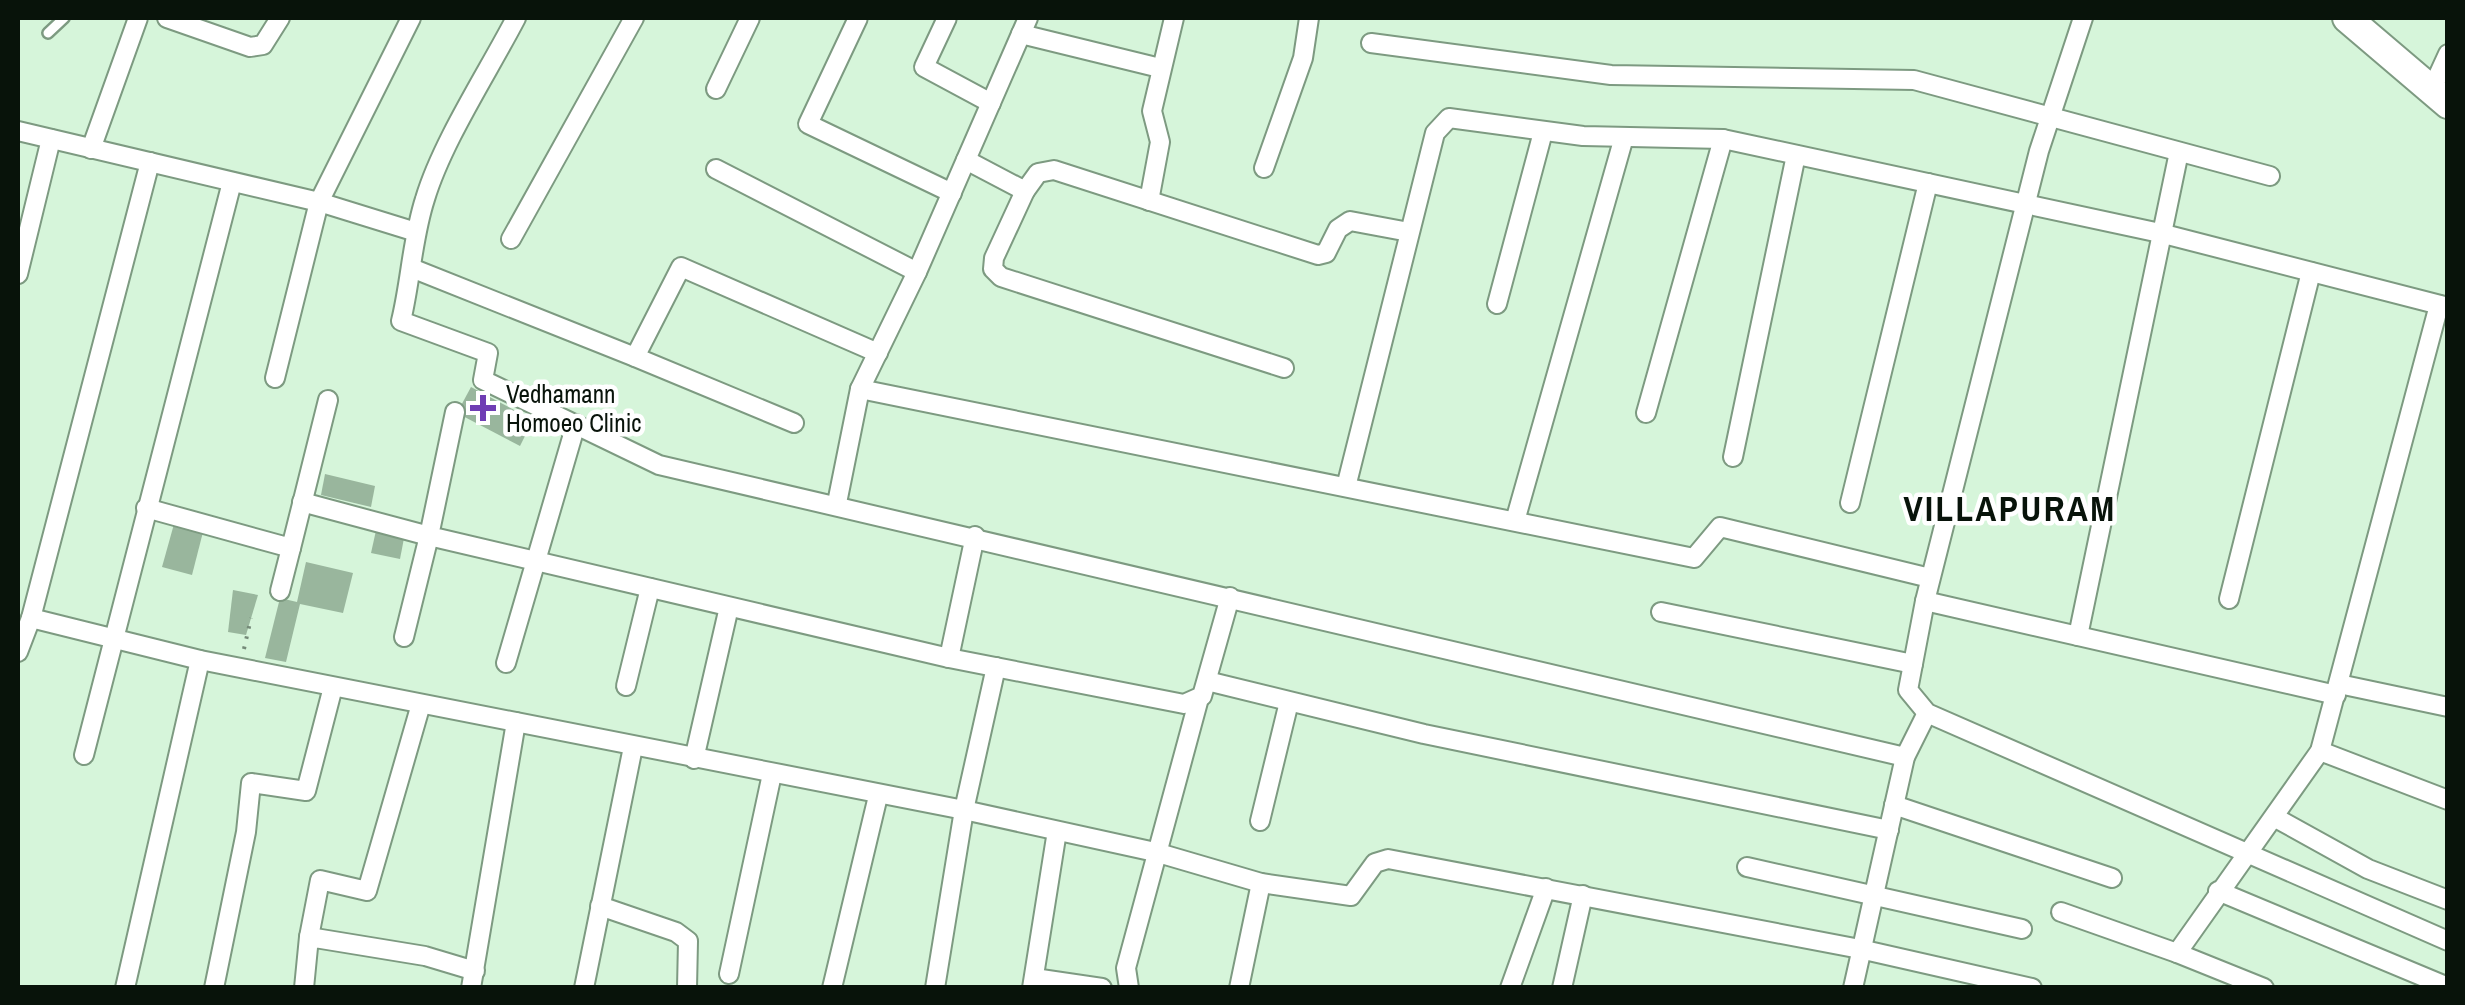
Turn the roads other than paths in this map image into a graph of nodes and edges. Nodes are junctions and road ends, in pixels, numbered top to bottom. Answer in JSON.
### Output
{"nodes":[{"id":1,"x":64,"y":18,"type":"edge"},
{"id":2,"x":138,"y":18,"type":"edge"},
{"id":3,"x":166,"y":18,"type":"edge"},
{"id":4,"x":280,"y":18,"type":"edge"},
{"id":5,"x":411,"y":18,"type":"edge"},
{"id":6,"x":516,"y":18,"type":"edge"},
{"id":7,"x":634,"y":18,"type":"edge"},
{"id":8,"x":750,"y":18,"type":"edge"},
{"id":9,"x":858,"y":18,"type":"edge"},
{"id":10,"x":947,"y":18,"type":"edge"},
{"id":11,"x":1174,"y":18,"type":"edge"},
{"id":12,"x":1308,"y":18,"type":"edge"},
{"id":13,"x":2083,"y":18,"type":"edge"},
{"id":14,"x":2363,"y":23,"type":"edge"},
{"id":15,"x":1025,"y":26,"type":"edge"},
{"id":16,"x":48,"y":33,"type":"dead end"},
{"id":17,"x":1371,"y":43,"type":"dead end"},
{"id":18,"x":2448,"y":54,"type":"edge"},
{"id":19,"x":1160,"y":68,"type":"junction"},
{"id":20,"x":716,"y":88,"type":"dead end"},
{"id":21,"x":2439,"y":97,"type":"edge"},
{"id":22,"x":991,"y":102,"type":"junction"},
{"id":23,"x":2049,"y":119,"type":"junction"},
{"id":24,"x":18,"y":131,"type":"edge"},
{"id":25,"x":1543,"y":132,"type":"junction"},
{"id":26,"x":1624,"y":137,"type":"junction"},
{"id":27,"x":51,"y":139,"type":"junction"},
{"id":28,"x":1723,"y":140,"type":"junction"},
{"id":29,"x":91,"y":149,"type":"junction"},
{"id":30,"x":2178,"y":152,"type":"junction"},
{"id":31,"x":1796,"y":155,"type":"junction"},
{"id":32,"x":966,"y":160,"type":"junction"},
{"id":33,"x":150,"y":162,"type":"junction"},
{"id":34,"x":1264,"y":168,"type":"dead end"},
{"id":35,"x":716,"y":169,"type":"dead end"},
{"id":36,"x":2270,"y":176,"type":"dead end"},
{"id":37,"x":232,"y":182,"type":"junction"},
{"id":38,"x":1928,"y":183,"type":"junction"},
{"id":39,"x":1025,"y":192,"type":"junction"},
{"id":40,"x":952,"y":193,"type":"junction"},
{"id":41,"x":1149,"y":201,"type":"junction"},
{"id":42,"x":319,"y":202,"type":"junction"},
{"id":43,"x":2026,"y":204,"type":"junction"},
{"id":44,"x":416,"y":232,"type":"junction"},
{"id":45,"x":1409,"y":232,"type":"junction"},
{"id":46,"x":2160,"y":233,"type":"junction"},
{"id":47,"x":511,"y":240,"type":"dead end"},
{"id":48,"x":414,"y":269,"type":"junction"},
{"id":49,"x":917,"y":272,"type":"junction"},
{"id":50,"x":2311,"y":272,"type":"junction"},
{"id":51,"x":18,"y":274,"type":"edge"},
{"id":52,"x":1497,"y":304,"type":"dead end"},
{"id":53,"x":2443,"y":306,"type":"edge"},
{"id":54,"x":878,"y":353,"type":"junction"},
{"id":55,"x":635,"y":357,"type":"junction"},
{"id":56,"x":1284,"y":368,"type":"dead end"},
{"id":57,"x":274,"y":378,"type":"dead end"},
{"id":58,"x":860,"y":389,"type":"junction"},
{"id":59,"x":328,"y":400,"type":"dead end"},
{"id":60,"x":455,"y":412,"type":"dead end"},
{"id":61,"x":1646,"y":413,"type":"dead end"},
{"id":62,"x":794,"y":423,"type":"dead end"},
{"id":63,"x":576,"y":424,"type":"junction"},
{"id":64,"x":1732,"y":456,"type":"dead end"},
{"id":65,"x":1346,"y":487,"type":"junction"},
{"id":66,"x":302,"y":502,"type":"junction"},
{"id":67,"x":837,"y":503,"type":"junction"},
{"id":68,"x":1850,"y":503,"type":"dead end"},
{"id":69,"x":146,"y":508,"type":"junction"},
{"id":70,"x":1515,"y":522,"type":"junction"},
{"id":71,"x":429,"y":536,"type":"junction"},
{"id":72,"x":974,"y":536,"type":"junction"},
{"id":73,"x":291,"y":548,"type":"junction"},
{"id":74,"x":533,"y":560,"type":"junction"},
{"id":75,"x":1930,"y":578,"type":"junction"},
{"id":76,"x":650,"y":588,"type":"junction"},
{"id":77,"x":280,"y":591,"type":"dead end"},
{"id":78,"x":1230,"y":596,"type":"junction"},
{"id":79,"x":2228,"y":599,"type":"dead end"},
{"id":80,"x":1924,"y":602,"type":"junction"},
{"id":81,"x":730,"y":607,"type":"junction"},
{"id":82,"x":1661,"y":612,"type":"dead end"},
{"id":83,"x":31,"y":618,"type":"junction"},
{"id":84,"x":2078,"y":636,"type":"junction"},
{"id":85,"x":404,"y":637,"type":"dead end"},
{"id":86,"x":111,"y":639,"type":"junction"},
{"id":87,"x":18,"y":652,"type":"edge"},
{"id":88,"x":949,"y":658,"type":"junction"},
{"id":89,"x":200,"y":660,"type":"junction"},
{"id":90,"x":506,"y":663,"type":"dead end"},
{"id":91,"x":1913,"y":664,"type":"junction"},
{"id":92,"x":996,"y":666,"type":"junction"},
{"id":93,"x":1207,"y":681,"type":"junction"},
{"id":94,"x":626,"y":686,"type":"dead end"},
{"id":95,"x":334,"y":687,"type":"junction"},
{"id":96,"x":2337,"y":690,"type":"junction"},
{"id":97,"x":1198,"y":702,"type":"junction"},
{"id":98,"x":1289,"y":702,"type":"junction"},
{"id":99,"x":421,"y":704,"type":"junction"},
{"id":100,"x":2448,"y":707,"type":"edge"},
{"id":101,"x":1927,"y":713,"type":"junction"},
{"id":102,"x":516,"y":722,"type":"junction"},
{"id":103,"x":633,"y":747,"type":"junction"},
{"id":104,"x":2320,"y":752,"type":"junction"},
{"id":105,"x":84,"y":755,"type":"dead end"},
{"id":106,"x":1906,"y":757,"type":"junction"},
{"id":107,"x":694,"y":759,"type":"junction"},
{"id":108,"x":772,"y":774,"type":"junction"},
{"id":109,"x":878,"y":796,"type":"junction"},
{"id":110,"x":2448,"y":800,"type":"edge"},
{"id":111,"x":1894,"y":805,"type":"junction"},
{"id":112,"x":964,"y":810,"type":"junction"},
{"id":113,"x":2274,"y":817,"type":"junction"},
{"id":114,"x":1260,"y":821,"type":"dead end"},
{"id":115,"x":1889,"y":830,"type":"junction"},
{"id":116,"x":1057,"y":831,"type":"junction"},
{"id":117,"x":2247,"y":850,"type":"junction"},
{"id":118,"x":1155,"y":852,"type":"junction"},
{"id":119,"x":1747,"y":867,"type":"dead end"},
{"id":120,"x":2112,"y":878,"type":"dead end"},
{"id":121,"x":1260,"y":883,"type":"junction"},
{"id":122,"x":1546,"y":888,"type":"junction"},
{"id":123,"x":2218,"y":891,"type":"junction"},
{"id":124,"x":1582,"y":895,"type":"junction"},
{"id":125,"x":1872,"y":896,"type":"junction"},
{"id":126,"x":2448,"y":900,"type":"edge"},
{"id":127,"x":600,"y":906,"type":"junction"},
{"id":128,"x":2060,"y":912,"type":"dead end"},
{"id":129,"x":2022,"y":929,"type":"dead end"},
{"id":130,"x":309,"y":937,"type":"junction"},
{"id":131,"x":2448,"y":941,"type":"edge"},
{"id":132,"x":1860,"y":949,"type":"junction"},
{"id":133,"x":2177,"y":952,"type":"junction"},
{"id":134,"x":729,"y":974,"type":"dead end"},
{"id":135,"x":473,"y":979,"type":"edge"},
{"id":136,"x":1033,"y":983,"type":"edge"},
{"id":137,"x":125,"y":988,"type":"edge"},
{"id":138,"x":214,"y":988,"type":"edge"},
{"id":139,"x":304,"y":988,"type":"edge"},
{"id":140,"x":584,"y":988,"type":"edge"},
{"id":141,"x":687,"y":988,"type":"edge"},
{"id":142,"x":832,"y":988,"type":"edge"},
{"id":143,"x":935,"y":988,"type":"edge"},
{"id":144,"x":1102,"y":988,"type":"edge"},
{"id":145,"x":1128,"y":988,"type":"edge"},
{"id":146,"x":1239,"y":988,"type":"edge"},
{"id":147,"x":1510,"y":988,"type":"edge"},
{"id":148,"x":1562,"y":988,"type":"edge"},
{"id":149,"x":1852,"y":988,"type":"edge"},
{"id":150,"x":2032,"y":988,"type":"edge"},
{"id":151,"x":2264,"y":988,"type":"edge"},
{"id":152,"x":2448,"y":988,"type":"edge"}],
"edges":[{"from":1,"to":16,"type":"lane"},
{"from":2,"to":29,"type":"street"},
{"from":3,"to":4,"type":"street"},
{"from":5,"to":42,"type":"street"},
{"from":6,"to":44,"type":"street"},
{"from":7,"to":47,"type":"street"},
{"from":8,"to":20,"type":"street"},
{"from":9,"to":40,"type":"street"},
{"from":10,"to":22,"type":"street"},
{"from":11,"to":19,"type":"street"},
{"from":12,"to":34,"type":"street"},
{"from":13,"to":23,"type":"street"},
{"from":14,"to":21,"type":"main road"},
{"from":15,"to":19,"type":"street"},
{"from":15,"to":22,"type":"street"},
{"from":17,"to":23,"type":"street"},
{"from":18,"to":21,"type":"street"},
{"from":19,"to":41,"type":"street"},
{"from":22,"to":32,"type":"street"},
{"from":23,"to":30,"type":"street"},
{"from":23,"to":43,"type":"street"},
{"from":24,"to":27,"type":"street"},
{"from":25,"to":26,"type":"street"},
{"from":25,"to":45,"type":"street"},
{"from":25,"to":52,"type":"street"},
{"from":26,"to":28,"type":"street"},
{"from":26,"to":70,"type":"street"},
{"from":27,"to":29,"type":"street"},
{"from":27,"to":51,"type":"street"},
{"from":28,"to":31,"type":"street"},
{"from":28,"to":61,"type":"street"},
{"from":29,"to":33,"type":"street"},
{"from":30,"to":36,"type":"street"},
{"from":30,"to":46,"type":"street"},
{"from":31,"to":38,"type":"street"},
{"from":31,"to":64,"type":"street"},
{"from":32,"to":39,"type":"street"},
{"from":32,"to":40,"type":"street"},
{"from":33,"to":37,"type":"street"},
{"from":33,"to":83,"type":"street"},
{"from":35,"to":49,"type":"street"},
{"from":37,"to":42,"type":"street"},
{"from":37,"to":69,"type":"street"},
{"from":38,"to":43,"type":"street"},
{"from":38,"to":68,"type":"street"},
{"from":39,"to":41,"type":"street"},
{"from":39,"to":56,"type":"street"},
{"from":40,"to":49,"type":"street"},
{"from":41,"to":45,"type":"street"},
{"from":42,"to":44,"type":"street"},
{"from":42,"to":57,"type":"street"},
{"from":43,"to":46,"type":"street"},
{"from":43,"to":75,"type":"street"},
{"from":44,"to":48,"type":"street"},
{"from":45,"to":65,"type":"street"},
{"from":46,"to":50,"type":"street"},
{"from":46,"to":84,"type":"street"},
{"from":48,"to":55,"type":"street"},
{"from":48,"to":63,"type":"street"},
{"from":49,"to":54,"type":"street"},
{"from":50,"to":53,"type":"street"},
{"from":50,"to":79,"type":"street"},
{"from":53,"to":96,"type":"street"},
{"from":54,"to":55,"type":"street"},
{"from":54,"to":58,"type":"street"},
{"from":55,"to":62,"type":"street"},
{"from":58,"to":65,"type":"street"},
{"from":58,"to":67,"type":"street"},
{"from":59,"to":66,"type":"street"},
{"from":60,"to":71,"type":"street"},
{"from":63,"to":67,"type":"street"},
{"from":63,"to":74,"type":"street"},
{"from":65,"to":70,"type":"street"},
{"from":66,"to":71,"type":"street"},
{"from":66,"to":73,"type":"street"},
{"from":67,"to":72,"type":"street"},
{"from":69,"to":73,"type":"street"},
{"from":69,"to":86,"type":"street"},
{"from":70,"to":75,"type":"street"},
{"from":71,"to":74,"type":"street"},
{"from":71,"to":85,"type":"street"},
{"from":72,"to":78,"type":"street"},
{"from":72,"to":88,"type":"street"},
{"from":73,"to":77,"type":"street"},
{"from":74,"to":76,"type":"street"},
{"from":74,"to":90,"type":"street"},
{"from":75,"to":80,"type":"street"},
{"from":76,"to":81,"type":"street"},
{"from":76,"to":94,"type":"street"},
{"from":78,"to":93,"type":"street"},
{"from":78,"to":106,"type":"street"},
{"from":80,"to":84,"type":"street"},
{"from":80,"to":91,"type":"street"},
{"from":81,"to":88,"type":"street"},
{"from":81,"to":107,"type":"street"},
{"from":82,"to":91,"type":"street"},
{"from":83,"to":86,"type":"street"},
{"from":83,"to":87,"type":"street"},
{"from":84,"to":96,"type":"street"},
{"from":86,"to":89,"type":"street"},
{"from":86,"to":105,"type":"street"},
{"from":88,"to":92,"type":"street"},
{"from":89,"to":95,"type":"street"},
{"from":89,"to":137,"type":"street"},
{"from":91,"to":101,"type":"street"},
{"from":92,"to":97,"type":"street"},
{"from":92,"to":112,"type":"street"},
{"from":93,"to":97,"type":"street"},
{"from":93,"to":98,"type":"street"},
{"from":95,"to":99,"type":"street"},
{"from":95,"to":138,"type":"street"},
{"from":96,"to":100,"type":"street"},
{"from":96,"to":104,"type":"street"},
{"from":97,"to":118,"type":"street"},
{"from":98,"to":114,"type":"street"},
{"from":98,"to":115,"type":"street"},
{"from":99,"to":102,"type":"street"},
{"from":99,"to":130,"type":"street"},
{"from":101,"to":106,"type":"street"},
{"from":101,"to":117,"type":"street"},
{"from":102,"to":103,"type":"street"},
{"from":102,"to":135,"type":"street"},
{"from":103,"to":107,"type":"street"},
{"from":103,"to":127,"type":"street"},
{"from":104,"to":110,"type":"street"},
{"from":104,"to":113,"type":"street"},
{"from":106,"to":111,"type":"street"},
{"from":107,"to":108,"type":"street"},
{"from":108,"to":109,"type":"street"},
{"from":108,"to":134,"type":"street"},
{"from":109,"to":112,"type":"street"},
{"from":109,"to":142,"type":"street"},
{"from":111,"to":115,"type":"street"},
{"from":111,"to":120,"type":"street"},
{"from":112,"to":116,"type":"street"},
{"from":112,"to":143,"type":"street"},
{"from":113,"to":117,"type":"street"},
{"from":113,"to":126,"type":"street"},
{"from":115,"to":125,"type":"street"},
{"from":116,"to":118,"type":"street"},
{"from":116,"to":136,"type":"street"},
{"from":117,"to":123,"type":"street"},
{"from":117,"to":131,"type":"street"},
{"from":118,"to":121,"type":"street"},
{"from":118,"to":145,"type":"street"},
{"from":119,"to":125,"type":"street"},
{"from":121,"to":122,"type":"street"},
{"from":121,"to":146,"type":"street"},
{"from":122,"to":124,"type":"street"},
{"from":122,"to":147,"type":"street"},
{"from":123,"to":133,"type":"street"},
{"from":123,"to":152,"type":"street"},
{"from":124,"to":132,"type":"street"},
{"from":124,"to":148,"type":"street"},
{"from":125,"to":129,"type":"street"},
{"from":125,"to":132,"type":"street"},
{"from":127,"to":140,"type":"street"},
{"from":127,"to":141,"type":"street"},
{"from":128,"to":133,"type":"street"},
{"from":130,"to":135,"type":"street"},
{"from":130,"to":139,"type":"street"},
{"from":132,"to":149,"type":"street"},
{"from":132,"to":150,"type":"street"},
{"from":133,"to":151,"type":"street"},
{"from":136,"to":144,"type":"street"}]}
